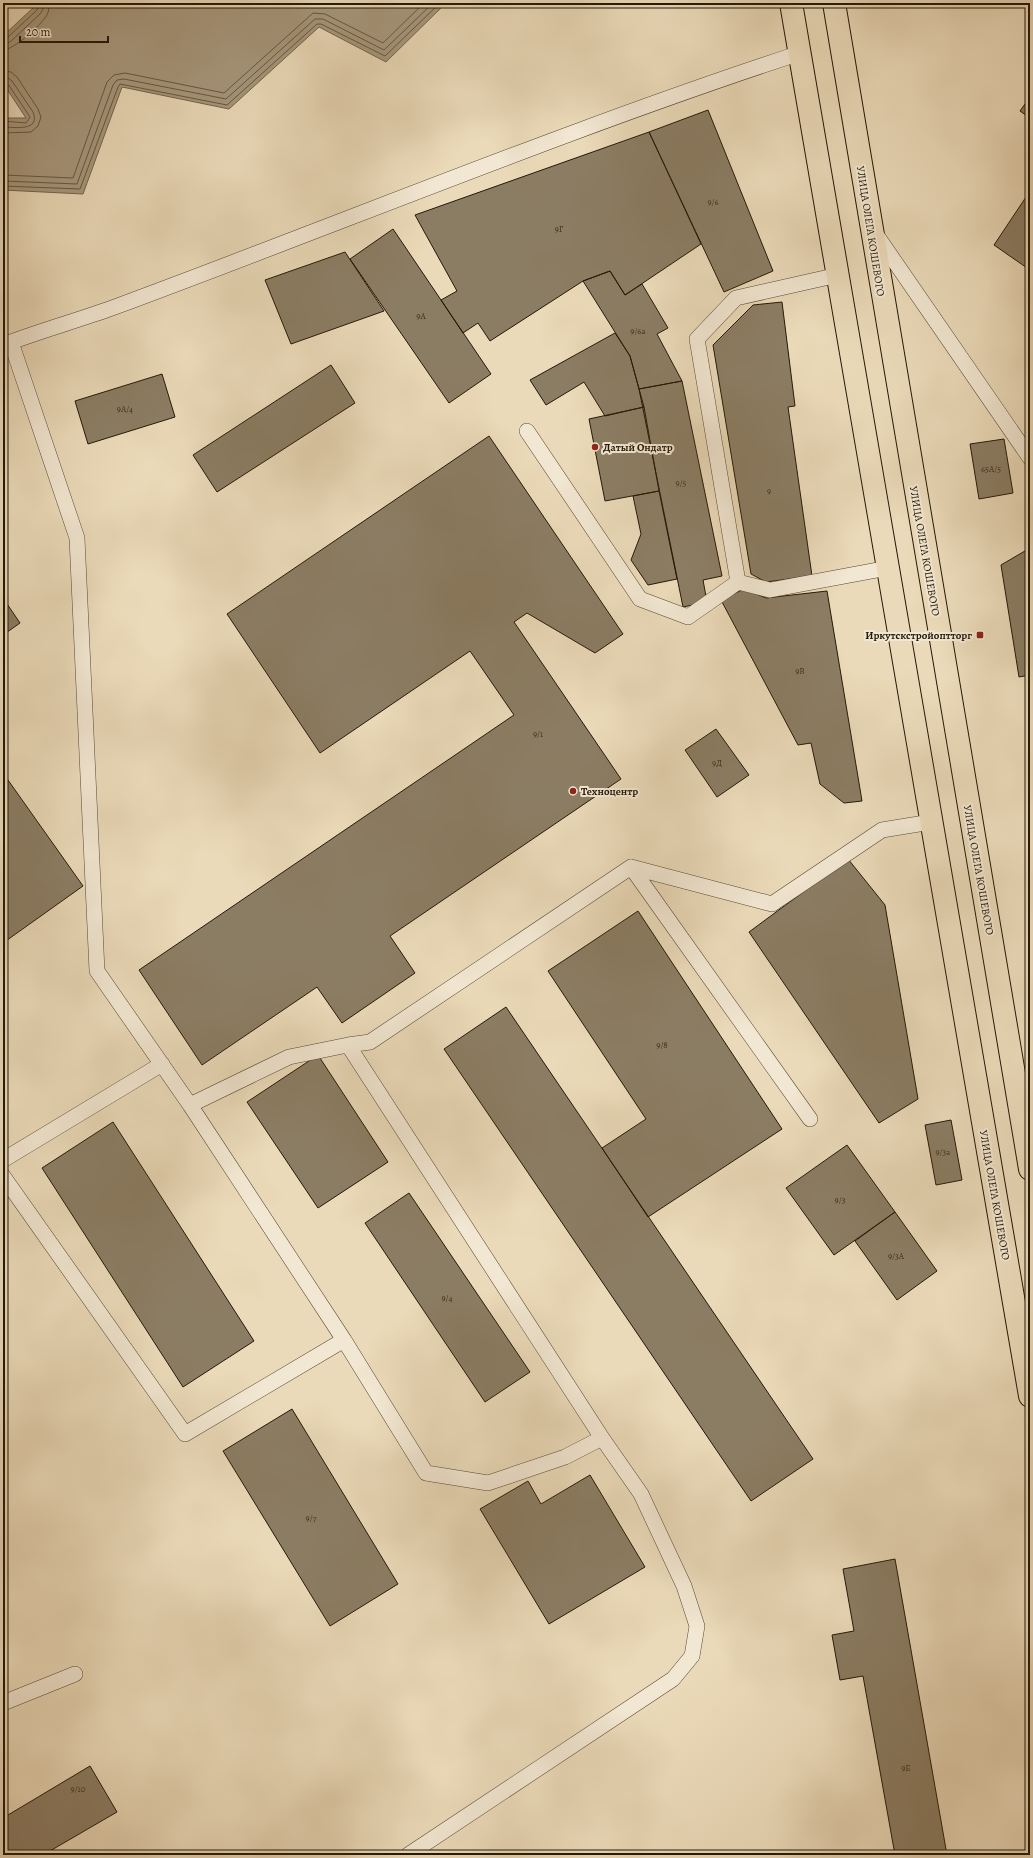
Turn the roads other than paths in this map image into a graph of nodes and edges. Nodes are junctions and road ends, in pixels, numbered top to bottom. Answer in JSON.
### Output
{"nodes":[{"id":1,"x":779,"y":3,"type":"edge"},
{"id":2,"x":791,"y":3,"type":"edge"},
{"id":3,"x":834,"y":3,"type":"edge"},
{"id":4,"x":800,"y":53,"type":"junction"},
{"id":5,"x":870,"y":227,"type":"junction"},
{"id":6,"x":838,"y":275,"type":"junction"},
{"id":7,"x":7,"y":343,"type":"edge"},
{"id":8,"x":527,"y":431,"type":"dead end"},
{"id":9,"x":1030,"y":458,"type":"edge"},
{"id":10,"x":888,"y":568,"type":"junction"},
{"id":11,"x":738,"y":582,"type":"junction"},
{"id":12,"x":931,"y":822,"type":"junction"},
{"id":13,"x":631,"y":866,"type":"junction"},
{"id":14,"x":348,"y":1045,"type":"junction"},
{"id":15,"x":162,"y":1064,"type":"junction"},
{"id":16,"x":190,"y":1105,"type":"junction"},
{"id":17,"x":810,"y":1119,"type":"dead end"},
{"id":18,"x":3,"y":1160,"type":"edge"},
{"id":19,"x":1030,"y":1169,"type":"edge"},
{"id":20,"x":3,"y":1176,"type":"edge"},
{"id":21,"x":344,"y":1340,"type":"junction"},
{"id":22,"x":1030,"y":1396,"type":"edge"},
{"id":23,"x":602,"y":1438,"type":"junction"},
{"id":24,"x":74,"y":1674,"type":"dead end"},
{"id":25,"x":3,"y":1703,"type":"edge"},
{"id":26,"x":408,"y":1855,"type":"edge"}],
"edges":[{"from":1,"to":4,"type":"main road"},
{"from":2,"to":4,"type":"main road"},
{"from":3,"to":5,"type":"main road","name":"УЛИЦА ОЛЕГА КОШЕВОГО"},
{"from":4,"to":6,"type":"main road","name":"УЛИЦА ОЛЕГА КОШЕВОГО"},
{"from":4,"to":7,"type":"lane"},
{"from":5,"to":9,"type":"lane"},
{"from":5,"to":19,"type":"main road","name":"УЛИЦА ОЛЕГА КОШЕВОГО"},
{"from":6,"to":10,"type":"main road","name":"УЛИЦА ОЛЕГА КОШЕВОГО"},
{"from":6,"to":11,"type":"lane"},
{"from":7,"to":15,"type":"lane"},
{"from":8,"to":11,"type":"lane"},
{"from":10,"to":11,"type":"lane"},
{"from":10,"to":12,"type":"main road","name":"УЛИЦА ОЛЕГА КОШЕВОГО"},
{"from":12,"to":13,"type":"lane"},
{"from":12,"to":22,"type":"main road","name":"УЛИЦА ОЛЕГА КОШЕВОГО"},
{"from":13,"to":14,"type":"lane"},
{"from":13,"to":17,"type":"lane"},
{"from":14,"to":16,"type":"lane"},
{"from":14,"to":23,"type":"lane"},
{"from":15,"to":16,"type":"lane"},
{"from":15,"to":18,"type":"lane"},
{"from":16,"to":21,"type":"lane"},
{"from":20,"to":21,"type":"lane"},
{"from":21,"to":23,"type":"lane"},
{"from":23,"to":26,"type":"lane"},
{"from":24,"to":25,"type":"lane"}]}
